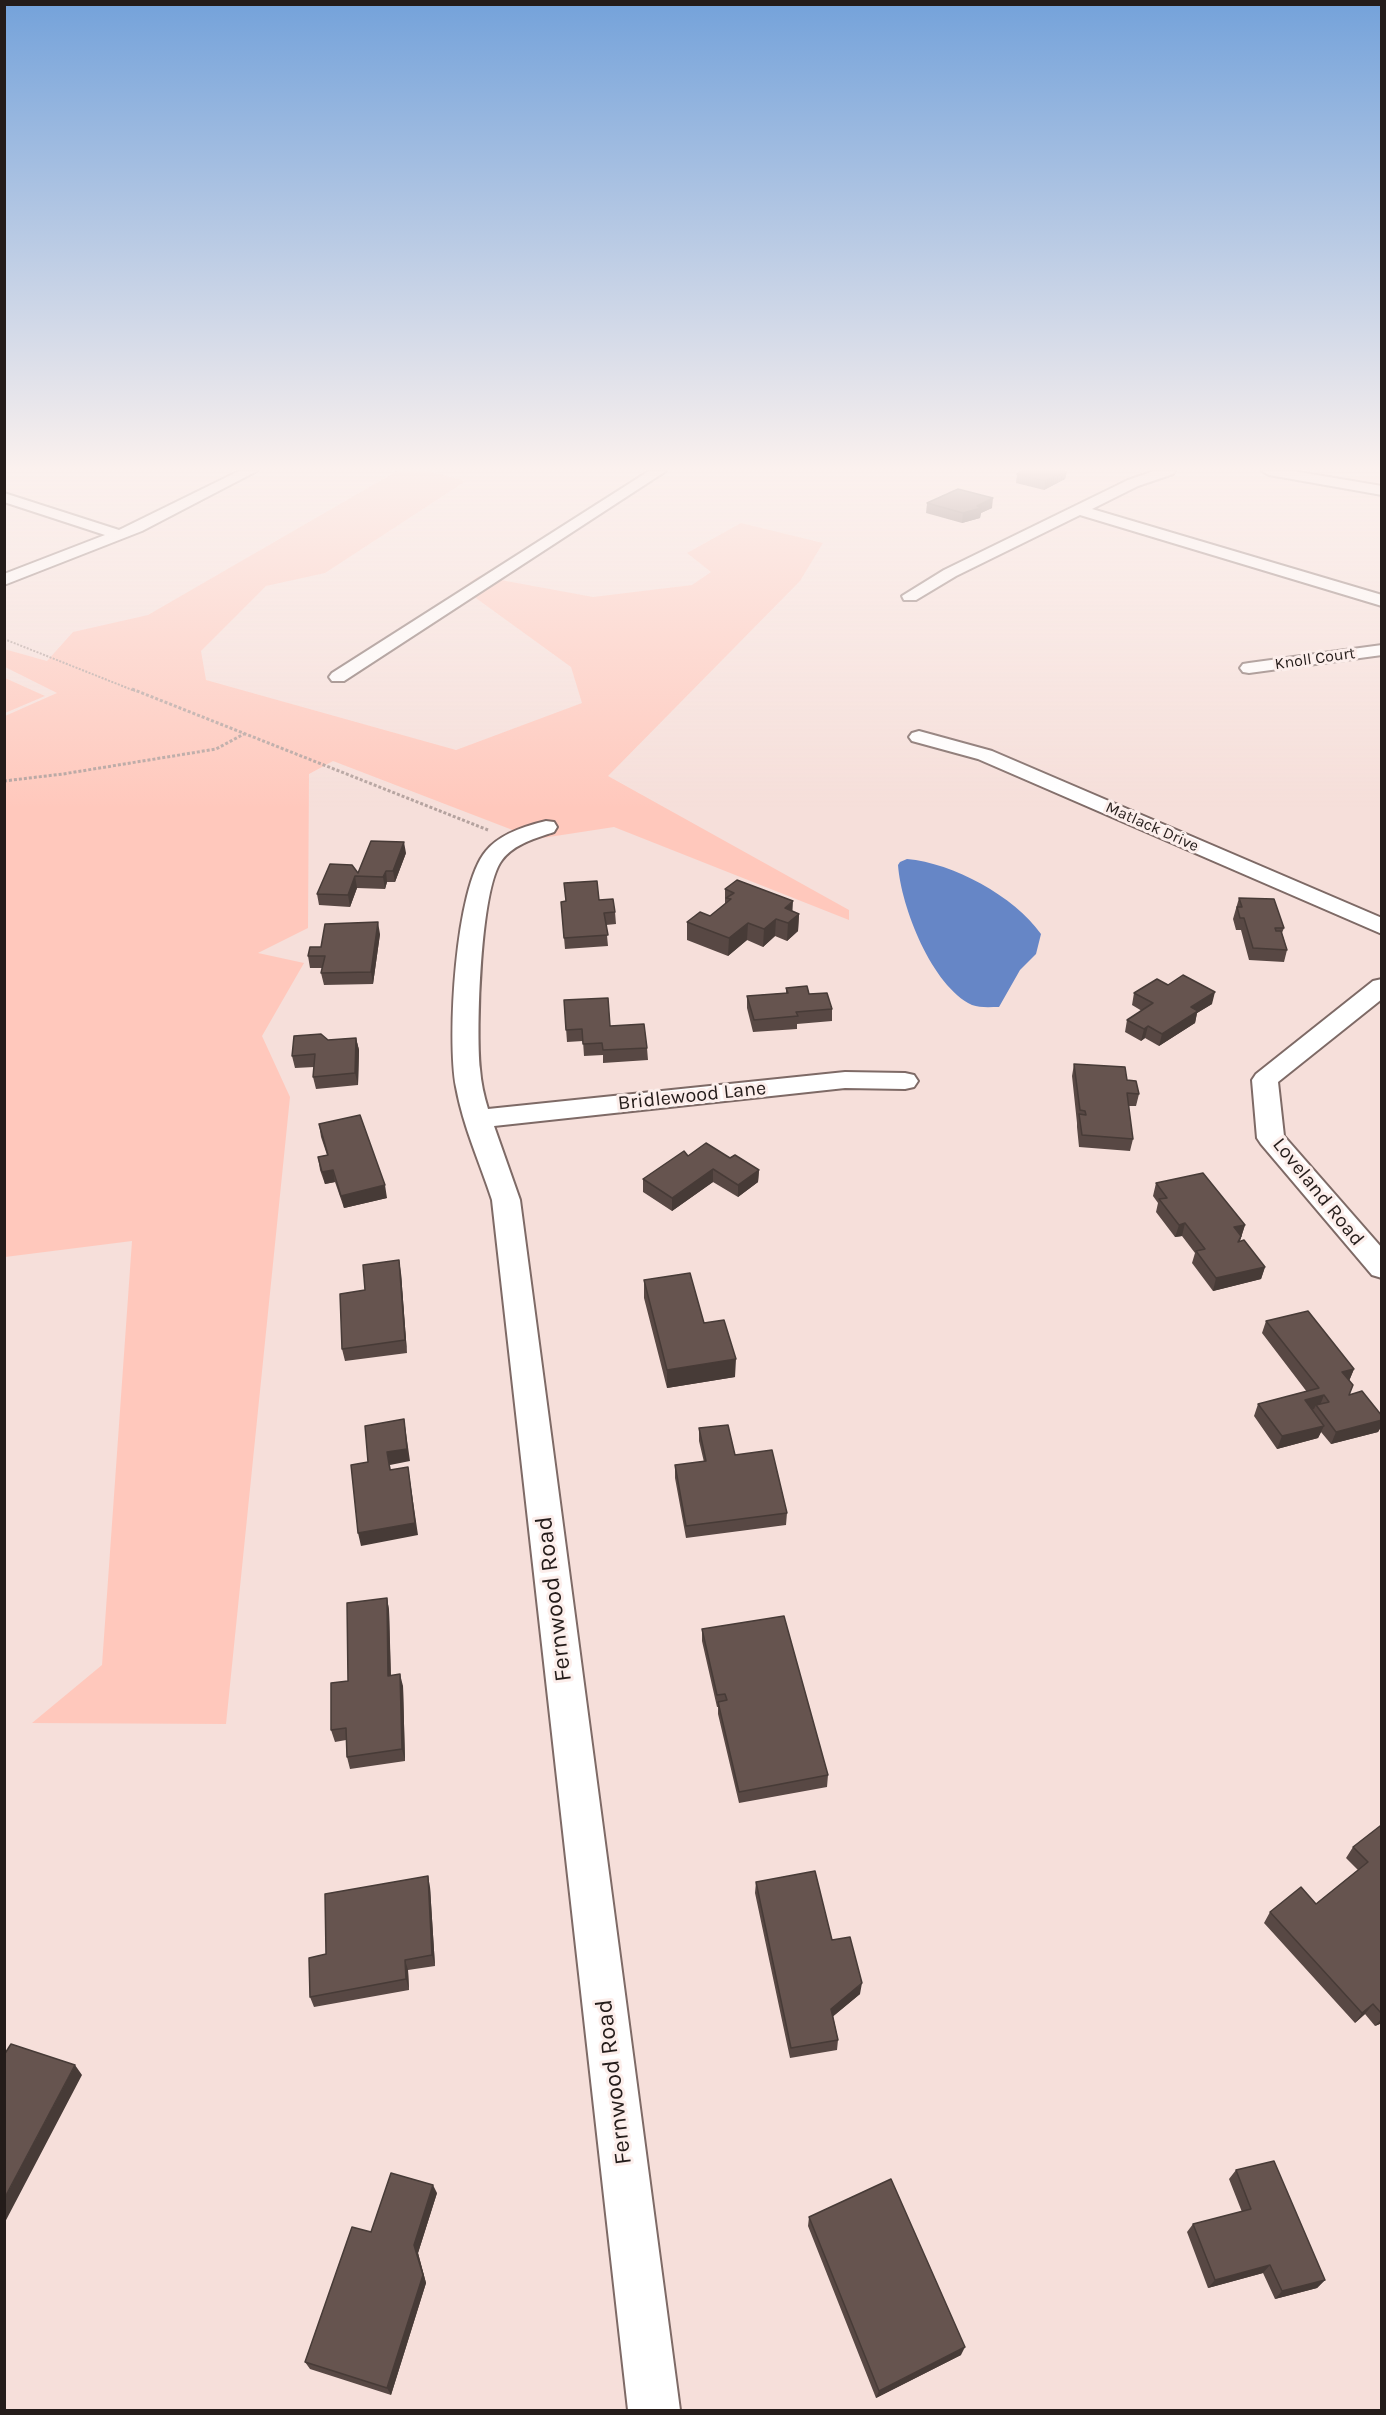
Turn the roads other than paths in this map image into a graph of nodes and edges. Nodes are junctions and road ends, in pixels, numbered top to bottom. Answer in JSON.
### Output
{"nodes":[{"id":1,"x":483,"y":584,"type":"edge"},
{"id":2,"x":931,"y":584,"type":"edge"},
{"id":3,"x":1329,"y":584,"type":"edge"},
{"id":4,"x":910,"y":596,"type":"dead end"},
{"id":5,"x":1382,"y":601,"type":"edge"},
{"id":6,"x":1382,"y":650,"type":"edge"},
{"id":7,"x":1249,"y":668,"type":"dead end"},
{"id":8,"x":338,"y":677,"type":"dead end"},
{"id":9,"x":919,"y":737,"type":"dead end"},
{"id":10,"x":530,"y":833,"type":"road end"},
{"id":11,"x":1382,"y":927,"type":"edge"},
{"id":12,"x":1382,"y":987,"type":"edge"},
{"id":13,"x":905,"y":1081,"type":"dead end"},
{"id":14,"x":479,"y":1119,"type":"junction"},
{"id":15,"x":1382,"y":1268,"type":"edge"},
{"id":16,"x":654,"y":2410,"type":"edge"}],
"edges":[{"from":1,"to":8,"type":"street"},
{"from":2,"to":4,"type":"street"},
{"from":3,"to":5,"type":"street"},
{"from":6,"to":7,"type":"street","name":"Knoll Court"},
{"from":9,"to":11,"type":"street","name":"Matlack Drive"},
{"from":10,"to":14,"type":"street","name":"Fernwood Road"},
{"from":12,"to":15,"type":"street","name":"Loveland Road"},
{"from":13,"to":14,"type":"street","name":"Bridlewood Lane"},
{"from":14,"to":16,"type":"street","name":"Fernwood Road"}]}
